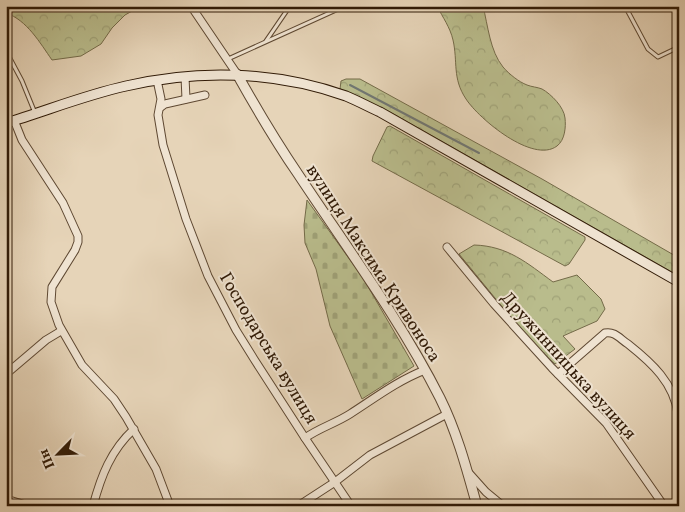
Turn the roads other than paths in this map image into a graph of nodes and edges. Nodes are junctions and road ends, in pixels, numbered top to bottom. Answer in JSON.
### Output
{"nodes":[{"id":1,"x":191,"y":6,"type":"edge"},
{"id":2,"x":290,"y":6,"type":"edge"},
{"id":3,"x":345,"y":6,"type":"edge"},
{"id":4,"x":625,"y":6,"type":"edge"},
{"id":5,"x":266,"y":42,"type":"junction"},
{"id":6,"x":679,"y":47,"type":"edge"},
{"id":7,"x":6,"y":51,"type":"edge"},
{"id":8,"x":227,"y":59,"type":"junction"},
{"id":9,"x":236,"y":74,"type":"junction"},
{"id":10,"x":185,"y":77,"type":"junction"},
{"id":11,"x":157,"y":80,"type":"junction"},
{"id":12,"x":205,"y":95,"type":"dead end"},
{"id":13,"x":186,"y":99,"type":"junction"},
{"id":14,"x":160,"y":107,"type":"junction"},
{"id":15,"x":36,"y":114,"type":"junction"},
{"id":16,"x":10,"y":122,"type":"edge"},
{"id":17,"x":447,"y":247,"type":"dead end"},
{"id":18,"x":679,"y":282,"type":"edge"},
{"id":19,"x":61,"y":331,"type":"junction"},
{"id":20,"x":425,"y":370,"type":"junction"},
{"id":21,"x":6,"y":374,"type":"edge"},
{"id":22,"x":558,"y":374,"type":"junction"},
{"id":23,"x":447,"y":414,"type":"junction"},
{"id":24,"x":134,"y":430,"type":"junction"},
{"id":25,"x":305,"y":438,"type":"junction"},
{"id":26,"x":679,"y":442,"type":"edge"},
{"id":27,"x":467,"y":472,"type":"junction"},
{"id":28,"x":335,"y":482,"type":"junction"},
{"id":29,"x":6,"y":500,"type":"edge"},
{"id":30,"x":29,"y":506,"type":"edge"},
{"id":31,"x":93,"y":506,"type":"edge"},
{"id":32,"x":170,"y":506,"type":"edge"},
{"id":33,"x":298,"y":506,"type":"edge"},
{"id":34,"x":352,"y":506,"type":"edge"},
{"id":35,"x":477,"y":506,"type":"edge"},
{"id":36,"x":503,"y":506,"type":"edge"},
{"id":37,"x":664,"y":506,"type":"edge"}],
"edges":[{"from":1,"to":8,"type":"street"},
{"from":2,"to":5,"type":"lane"},
{"from":3,"to":5,"type":"lane"},
{"from":4,"to":6,"type":"lane"},
{"from":5,"to":8,"type":"lane"},
{"from":7,"to":15,"type":"lane"},
{"from":8,"to":9,"type":"street"},
{"from":9,"to":10,"type":"main road"},
{"from":9,"to":18,"type":"main road"},
{"from":9,"to":20,"type":"main road","name":"вулиця Максима Кривоноса"},
{"from":10,"to":11,"type":"main road"},
{"from":10,"to":13,"type":"street"},
{"from":11,"to":14,"type":"street","name":"Господарська вулиця"},
{"from":11,"to":15,"type":"main road"},
{"from":12,"to":13,"type":"street"},
{"from":13,"to":14,"type":"street"},
{"from":14,"to":25,"type":"street","name":"Господарська вулиця"},
{"from":15,"to":16,"type":"main road"},
{"from":16,"to":19,"type":"street"},
{"from":17,"to":22,"type":"street","name":"Дружинницька вулиця"},
{"from":19,"to":21,"type":"street"},
{"from":19,"to":24,"type":"street"},
{"from":20,"to":23,"type":"main road","name":"вулиця Максима Кривоноса"},
{"from":20,"to":25,"type":"street"},
{"from":22,"to":26,"type":"street"},
{"from":22,"to":37,"type":"street","name":"Дружинницька вулиця"},
{"from":23,"to":27,"type":"main road","name":"вулиця Максима Кривоноса"},
{"from":23,"to":28,"type":"street"},
{"from":24,"to":31,"type":"street"},
{"from":24,"to":32,"type":"street"},
{"from":25,"to":28,"type":"street","name":"Господарська вулиця"},
{"from":27,"to":35,"type":"main road","name":"вулиця Максима Кривоноса"},
{"from":27,"to":36,"type":"street"},
{"from":28,"to":33,"type":"street"},
{"from":28,"to":34,"type":"street","name":"Господарська вулиця"},
{"from":29,"to":30,"type":"street"}]}
